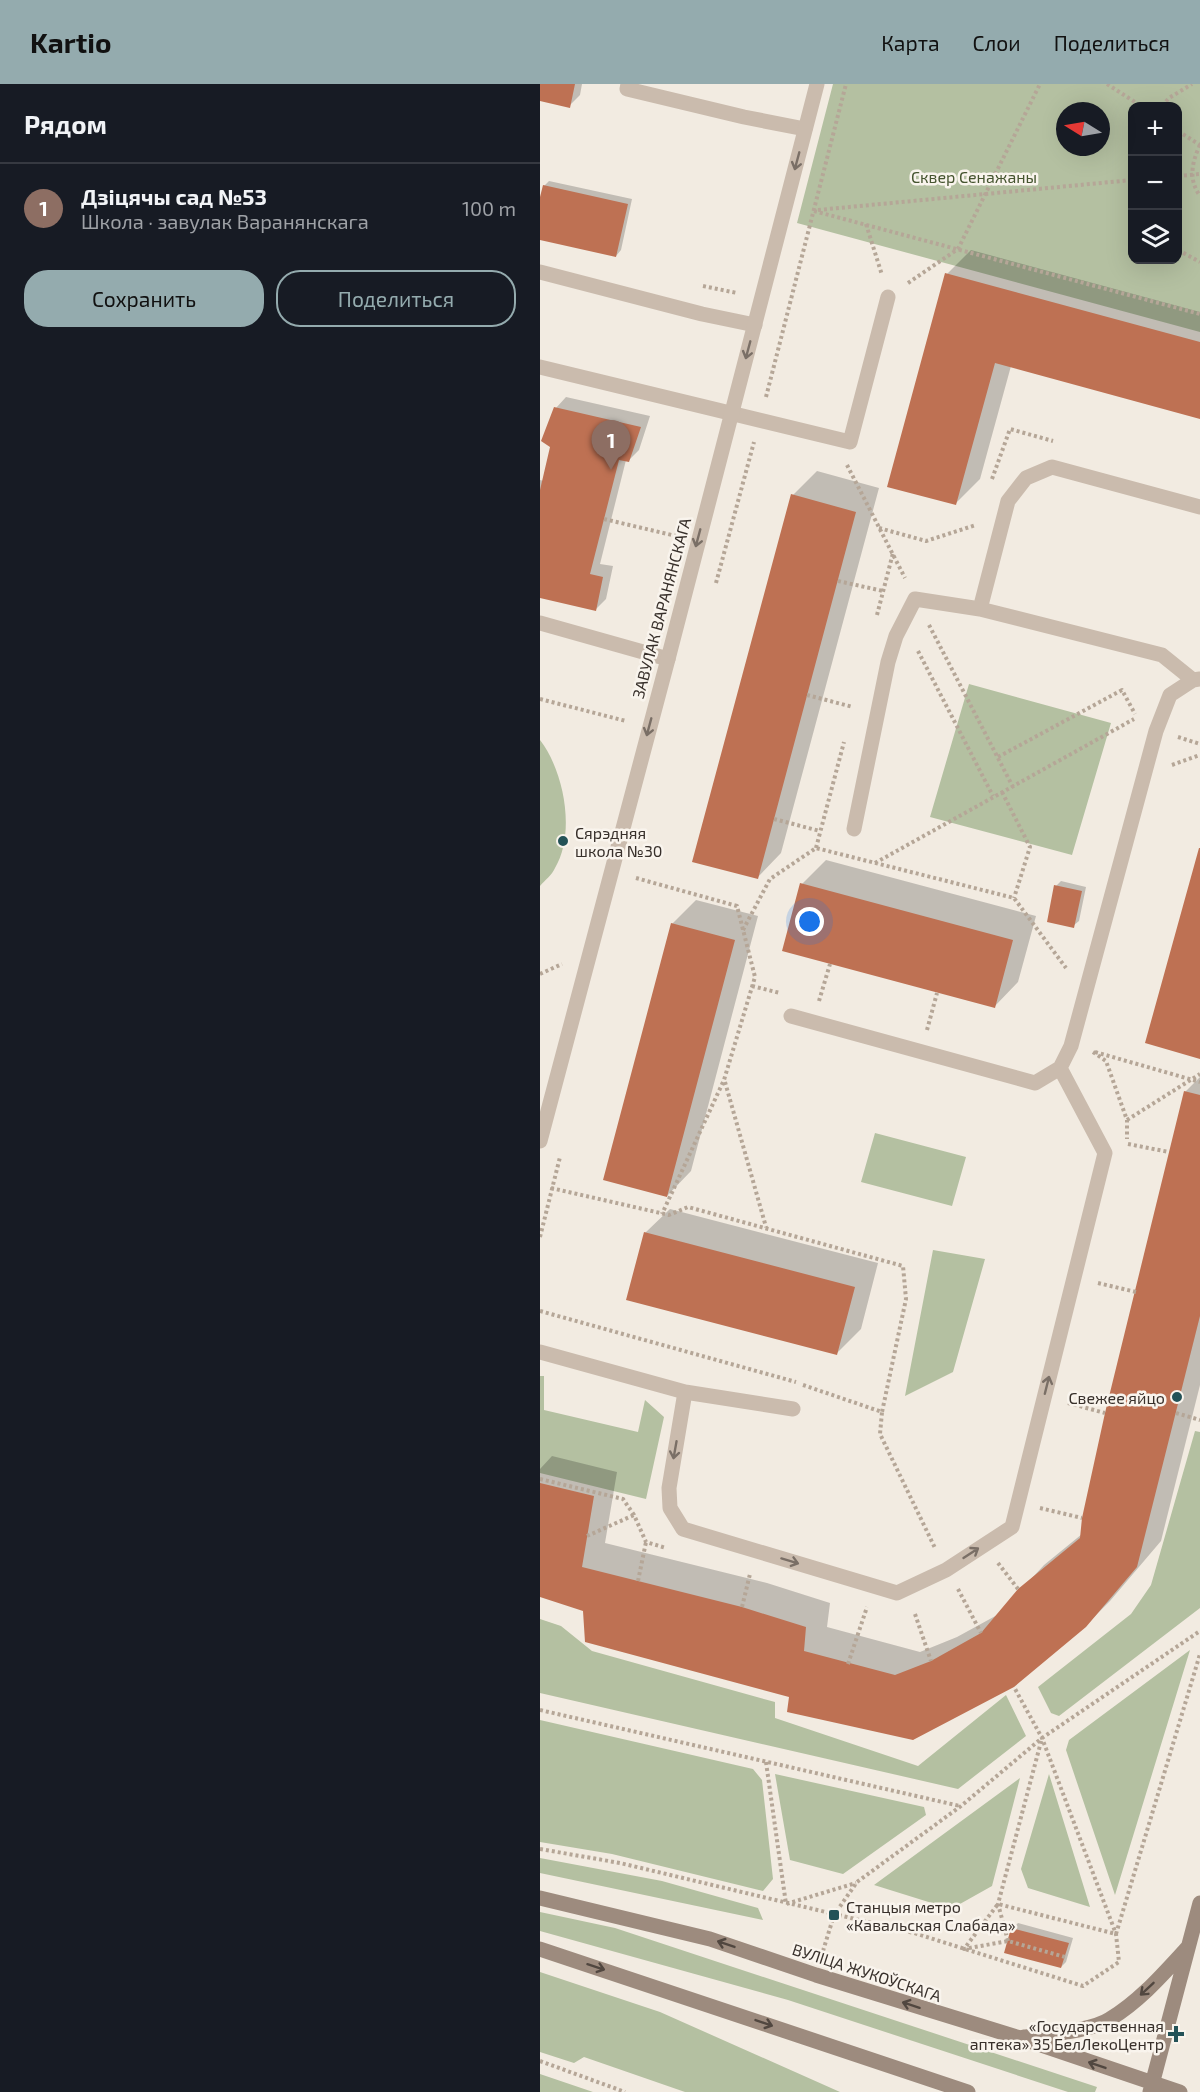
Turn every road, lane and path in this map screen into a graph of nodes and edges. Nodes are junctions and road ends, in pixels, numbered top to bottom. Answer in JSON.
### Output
{"nodes":[{"id":1,"x":628,"y":84,"type":"edge"},
{"id":2,"x":817,"y":84,"type":"edge"},
{"id":3,"x":1040,"y":84,"type":"edge"},
{"id":4,"x":1107,"y":84,"type":"edge"},
{"id":5,"x":1192,"y":84,"type":"edge"},
{"id":6,"x":1135,"y":102,"type":"edge"},
{"id":7,"x":1166,"y":102,"type":"edge"},
{"id":8,"x":806,"y":129,"type":"junction"},
{"id":9,"x":1182,"y":133,"type":"edge"},
{"id":10,"x":1200,"y":145,"type":"edge"},
{"id":11,"x":1192,"y":174,"type":"junction"},
{"id":12,"x":1200,"y":174,"type":"edge"},
{"id":13,"x":1182,"y":175,"type":"edge"},
{"id":14,"x":1128,"y":180,"type":"edge"},
{"id":15,"x":986,"y":194,"type":"junction"},
{"id":16,"x":1200,"y":196,"type":"edge"},
{"id":17,"x":866,"y":224,"type":"junction"},
{"id":18,"x":958,"y":249,"type":"junction"},
{"id":19,"x":1182,"y":252,"type":"edge"},
{"id":20,"x":1200,"y":262,"type":"edge"},
{"id":21,"x":540,"y":272,"type":"edge"},
{"id":22,"x":888,"y":297,"type":"junction"},
{"id":23,"x":1200,"y":314,"type":"edge"},
{"id":24,"x":755,"y":325,"type":"junction"},
{"id":25,"x":540,"y":368,"type":"edge"},
{"id":26,"x":731,"y":415,"type":"junction"},
{"id":27,"x":1200,"y":507,"type":"edge"},
{"id":28,"x":604,"y":519,"type":"dead end"},
{"id":29,"x":697,"y":542,"type":"junction"},
{"id":30,"x":838,"y":581,"type":"dead end"},
{"id":31,"x":883,"y":591,"type":"dead end"},
{"id":32,"x":980,"y":609,"type":"junction"},
{"id":33,"x":540,"y":624,"type":"edge"},
{"id":34,"x":929,"y":625,"type":"dead end"},
{"id":35,"x":919,"y":630,"type":"dead end"},
{"id":36,"x":915,"y":644,"type":"dead end"},
{"id":37,"x":668,"y":659,"type":"junction"},
{"id":38,"x":1197,"y":680,"type":"edge"},
{"id":39,"x":807,"y":694,"type":"dead end"},
{"id":40,"x":540,"y":699,"type":"edge"},
{"id":41,"x":853,"y":707,"type":"dead end"},
{"id":42,"x":649,"y":727,"type":"junction"},
{"id":43,"x":1200,"y":754,"type":"edge"},
{"id":44,"x":998,"y":757,"type":"dead end"},
{"id":45,"x":1163,"y":769,"type":"dead end"},
{"id":46,"x":1002,"y":792,"type":"junction"},
{"id":47,"x":994,"y":796,"type":"junction"},
{"id":48,"x":774,"y":819,"type":"dead end"},
{"id":49,"x":854,"y":829,"type":"dead end"},
{"id":50,"x":820,"y":831,"type":"dead end"},
{"id":51,"x":875,"y":863,"type":"junction"},
{"id":52,"x":636,"y":878,"type":"dead end"},
{"id":53,"x":1014,"y":898,"type":"junction"},
{"id":54,"x":743,"y":930,"type":"junction"},
{"id":55,"x":830,"y":964,"type":"dead end"},
{"id":56,"x":1071,"y":973,"type":"dead end"},
{"id":57,"x":752,"y":986,"type":"junction"},
{"id":58,"x":937,"y":993,"type":"dead end"},
{"id":59,"x":785,"y":994,"type":"dead end"},
{"id":60,"x":829,"y":1006,"type":"dead end"},
{"id":61,"x":791,"y":1016,"type":"dead end"},
{"id":62,"x":926,"y":1032,"type":"dead end"},
{"id":63,"x":1060,"y":1068,"type":"junction"},
{"id":64,"x":1200,"y":1074,"type":"edge"},
{"id":65,"x":724,"y":1080,"type":"junction"},
{"id":66,"x":1192,"y":1080,"type":"junction"},
{"id":67,"x":1200,"y":1082,"type":"edge"},
{"id":68,"x":1127,"y":1120,"type":"junction"},
{"id":69,"x":540,"y":1141,"type":"edge"},
{"id":70,"x":1169,"y":1152,"type":"dead end"},
{"id":71,"x":551,"y":1188,"type":"dead end"},
{"id":72,"x":662,"y":1214,"type":"junction"},
{"id":73,"x":766,"y":1228,"type":"junction"},
{"id":74,"x":1092,"y":1281,"type":"dead end"},
{"id":75,"x":1136,"y":1292,"type":"dead end"},
{"id":76,"x":540,"y":1352,"type":"edge"},
{"id":77,"x":685,"y":1392,"type":"junction"},
{"id":78,"x":1061,"y":1401,"type":"dead end"},
{"id":79,"x":793,"y":1409,"type":"dead end"},
{"id":80,"x":882,"y":1412,"type":"dead end"},
{"id":81,"x":1105,"y":1413,"type":"dead end"},
{"id":82,"x":1176,"y":1413,"type":"dead end"},
{"id":83,"x":1200,"y":1420,"type":"edge"},
{"id":84,"x":540,"y":1479,"type":"edge"},
{"id":85,"x":1036,"y":1507,"type":"dead end"},
{"id":86,"x":634,"y":1515,"type":"junction"},
{"id":87,"x":1082,"y":1518,"type":"dead end"},
{"id":88,"x":587,"y":1536,"type":"dead end"},
{"id":89,"x":646,"y":1542,"type":"junction"},
{"id":90,"x":667,"y":1548,"type":"dead end"},
{"id":91,"x":1005,"y":1556,"type":"dead end"},
{"id":92,"x":740,"y":1571,"type":"dead end"},
{"id":93,"x":638,"y":1581,"type":"dead end"},
{"id":94,"x":1018,"y":1589,"type":"dead end"},
{"id":95,"x":949,"y":1593,"type":"dead end"},
{"id":96,"x":856,"y":1604,"type":"dead end"},
{"id":97,"x":867,"y":1606,"type":"junction"},
{"id":98,"x":742,"y":1607,"type":"dead end"},
{"id":99,"x":876,"y":1608,"type":"dead end"},
{"id":100,"x":923,"y":1609,"type":"dead end"},
{"id":101,"x":905,"y":1613,"type":"dead end"},
{"id":102,"x":915,"y":1614,"type":"junction"},
{"id":103,"x":1200,"y":1631,"type":"edge"},
{"id":104,"x":981,"y":1634,"type":"dead end"},
{"id":105,"x":1200,"y":1654,"type":"edge"},
{"id":106,"x":931,"y":1661,"type":"dead end"},
{"id":107,"x":848,"y":1664,"type":"dead end"},
{"id":108,"x":1014,"y":1687,"type":"dead end"},
{"id":109,"x":540,"y":1710,"type":"edge"},
{"id":110,"x":1042,"y":1738,"type":"junction"},
{"id":111,"x":766,"y":1762,"type":"junction"},
{"id":112,"x":961,"y":1806,"type":"junction"},
{"id":113,"x":540,"y":1849,"type":"edge"},
{"id":114,"x":857,"y":1882,"type":"junction"},
{"id":115,"x":540,"y":1898,"type":"edge"},
{"id":116,"x":1200,"y":1903,"type":"edge"},
{"id":117,"x":786,"y":1904,"type":"junction"},
{"id":118,"x":999,"y":1904,"type":"junction"},
{"id":119,"x":834,"y":1915,"type":"junction"},
{"id":120,"x":1116,"y":1934,"type":"junction"},
{"id":121,"x":1008,"y":1941,"type":"junction"},
{"id":122,"x":1188,"y":1947,"type":"junction"},
{"id":123,"x":964,"y":1948,"type":"junction"},
{"id":124,"x":540,"y":1949,"type":"edge"},
{"id":125,"x":1065,"y":1957,"type":"dead end"},
{"id":126,"x":816,"y":1975,"type":"junction"},
{"id":127,"x":1020,"y":2038,"type":"junction"},
{"id":128,"x":540,"y":2061,"type":"edge"},
{"id":129,"x":1151,"y":2088,"type":"edge"},
{"id":130,"x":626,"y":2092,"type":"edge"},
{"id":131,"x":968,"y":2092,"type":"edge"},
{"id":132,"x":1180,"y":2092,"type":"edge"}],
"edges":[{"from":1,"to":8,"type":"street"},
{"from":2,"to":8,"type":"street","name":"ЗАВУЛАК ВАРАНЯНСКАГА"},
{"from":3,"to":15,"type":"path"},
{"from":4,"to":6,"type":"path"},
{"from":5,"to":7,"type":"path"},
{"from":8,"to":24,"type":"street","name":"ЗАВУЛАК ВАРАНЯНСКАГА","one_way":true},
{"from":9,"to":10,"type":"path"},
{"from":10,"to":11,"type":"path"},
{"from":11,"to":12,"type":"path"},
{"from":11,"to":13,"type":"path"},
{"from":11,"to":16,"type":"path"},
{"from":14,"to":15,"type":"path"},
{"from":15,"to":17,"type":"path"},
{"from":15,"to":18,"type":"path"},
{"from":17,"to":18,"type":"path"},
{"from":17,"to":22,"type":"path"},
{"from":18,"to":22,"type":"path"},
{"from":18,"to":23,"type":"path"},
{"from":19,"to":20,"type":"path"},
{"from":21,"to":24,"type":"street"},
{"from":22,"to":26,"type":"street"},
{"from":24,"to":26,"type":"street","name":"ЗАВУЛАК ВАРАНЯНСКАГА","one_way":true},
{"from":25,"to":26,"type":"street"},
{"from":26,"to":29,"type":"street","name":"ЗАВУЛАК ВАРАНЯНСКАГА","one_way":true},
{"from":27,"to":32,"type":"street"},
{"from":28,"to":29,"type":"path"},
{"from":29,"to":37,"type":"street","name":"ЗАВУЛАК ВАРАНЯНСКАГА"},
{"from":30,"to":31,"type":"path"},
{"from":32,"to":38,"type":"street"},
{"from":32,"to":49,"type":"street"},
{"from":33,"to":37,"type":"street"},
{"from":34,"to":35,"type":"path"},
{"from":36,"to":47,"type":"path"},
{"from":37,"to":42,"type":"street","name":"ЗАВУЛАК ВАРАНЯНСКАГА","one_way":true},
{"from":38,"to":63,"type":"street"},
{"from":39,"to":41,"type":"path"},
{"from":40,"to":42,"type":"path"},
{"from":42,"to":69,"type":"street","name":"ЗАВУЛАК ВАРАНЯНСКАГА"},
{"from":43,"to":45,"type":"path"},
{"from":44,"to":46,"type":"path"},
{"from":46,"to":47,"type":"path"},
{"from":46,"to":53,"type":"path"},
{"from":47,"to":51,"type":"path"},
{"from":48,"to":50,"type":"path"},
{"from":51,"to":53,"type":"path"},
{"from":51,"to":54,"type":"path"},
{"from":52,"to":54,"type":"path"},
{"from":53,"to":56,"type":"path"},
{"from":54,"to":57,"type":"path"},
{"from":55,"to":60,"type":"path"},
{"from":57,"to":59,"type":"path"},
{"from":57,"to":65,"type":"path"},
{"from":58,"to":62,"type":"path"},
{"from":61,"to":63,"type":"street"},
{"from":77,"to":63,"type":"street","one_way":true},
{"from":64,"to":66,"type":"path"},
{"from":65,"to":72,"type":"path"},
{"from":65,"to":73,"type":"path"},
{"from":66,"to":67,"type":"path"},
{"from":66,"to":68,"type":"path"},
{"from":66,"to":68,"type":"path"},
{"from":68,"to":70,"type":"path"},
{"from":71,"to":72,"type":"path"},
{"from":72,"to":73,"type":"path"},
{"from":73,"to":80,"type":"path"},
{"from":74,"to":75,"type":"path"},
{"from":76,"to":77,"type":"street"},
{"from":77,"to":79,"type":"street"},
{"from":78,"to":81,"type":"path"},
{"from":82,"to":83,"type":"path"},
{"from":84,"to":86,"type":"path"},
{"from":85,"to":87,"type":"path"},
{"from":86,"to":88,"type":"path"},
{"from":86,"to":89,"type":"path"},
{"from":89,"to":90,"type":"path"},
{"from":89,"to":93,"type":"path"},
{"from":91,"to":94,"type":"path"},
{"from":92,"to":98,"type":"path"},
{"from":95,"to":104,"type":"path"},
{"from":96,"to":97,"type":"path"},
{"from":97,"to":99,"type":"path"},
{"from":97,"to":107,"type":"path"},
{"from":100,"to":102,"type":"path"},
{"from":101,"to":102,"type":"path"},
{"from":102,"to":106,"type":"path"},
{"from":103,"to":110,"type":"path"},
{"from":105,"to":120,"type":"path"},
{"from":108,"to":110,"type":"path"},
{"from":109,"to":111,"type":"path"},
{"from":110,"to":112,"type":"path"},
{"from":110,"to":118,"type":"path"},
{"from":110,"to":120,"type":"path"},
{"from":111,"to":112,"type":"path"},
{"from":111,"to":117,"type":"path"},
{"from":112,"to":114,"type":"path"},
{"from":113,"to":117,"type":"path"},
{"from":114,"to":117,"type":"path"},
{"from":114,"to":119,"type":"path"},
{"from":126,"to":115,"type":"main road","name":"ВУЛІЦА ЖУКОЎСКАГА","one_way":true},
{"from":116,"to":122,"type":"main road"},
{"from":117,"to":119,"type":"path"},
{"from":118,"to":120,"type":"path"},
{"from":118,"to":121,"type":"path"},
{"from":118,"to":123,"type":"path"},
{"from":119,"to":123,"type":"path"},
{"from":119,"to":126,"type":"path"},
{"from":120,"to":123,"type":"path"},
{"from":121,"to":123,"type":"path"},
{"from":121,"to":125,"type":"path"},
{"from":122,"to":127,"type":"main road","one_way":true},
{"from":122,"to":129,"type":"main road"},
{"from":124,"to":131,"type":"main road","one_way":true},
{"from":127,"to":126,"type":"main road","name":"ВУЛІЦА ЖУКОЎСКАГА","one_way":true},
{"from":129,"to":127,"type":"main road","name":"ВУЛІЦА ЖУКОЎСКАГА","one_way":true},
{"from":128,"to":130,"type":"path"},
{"from":129,"to":132,"type":"main road","name":"ВУЛІЦА ЖУКОЎСКАГА"}]}
